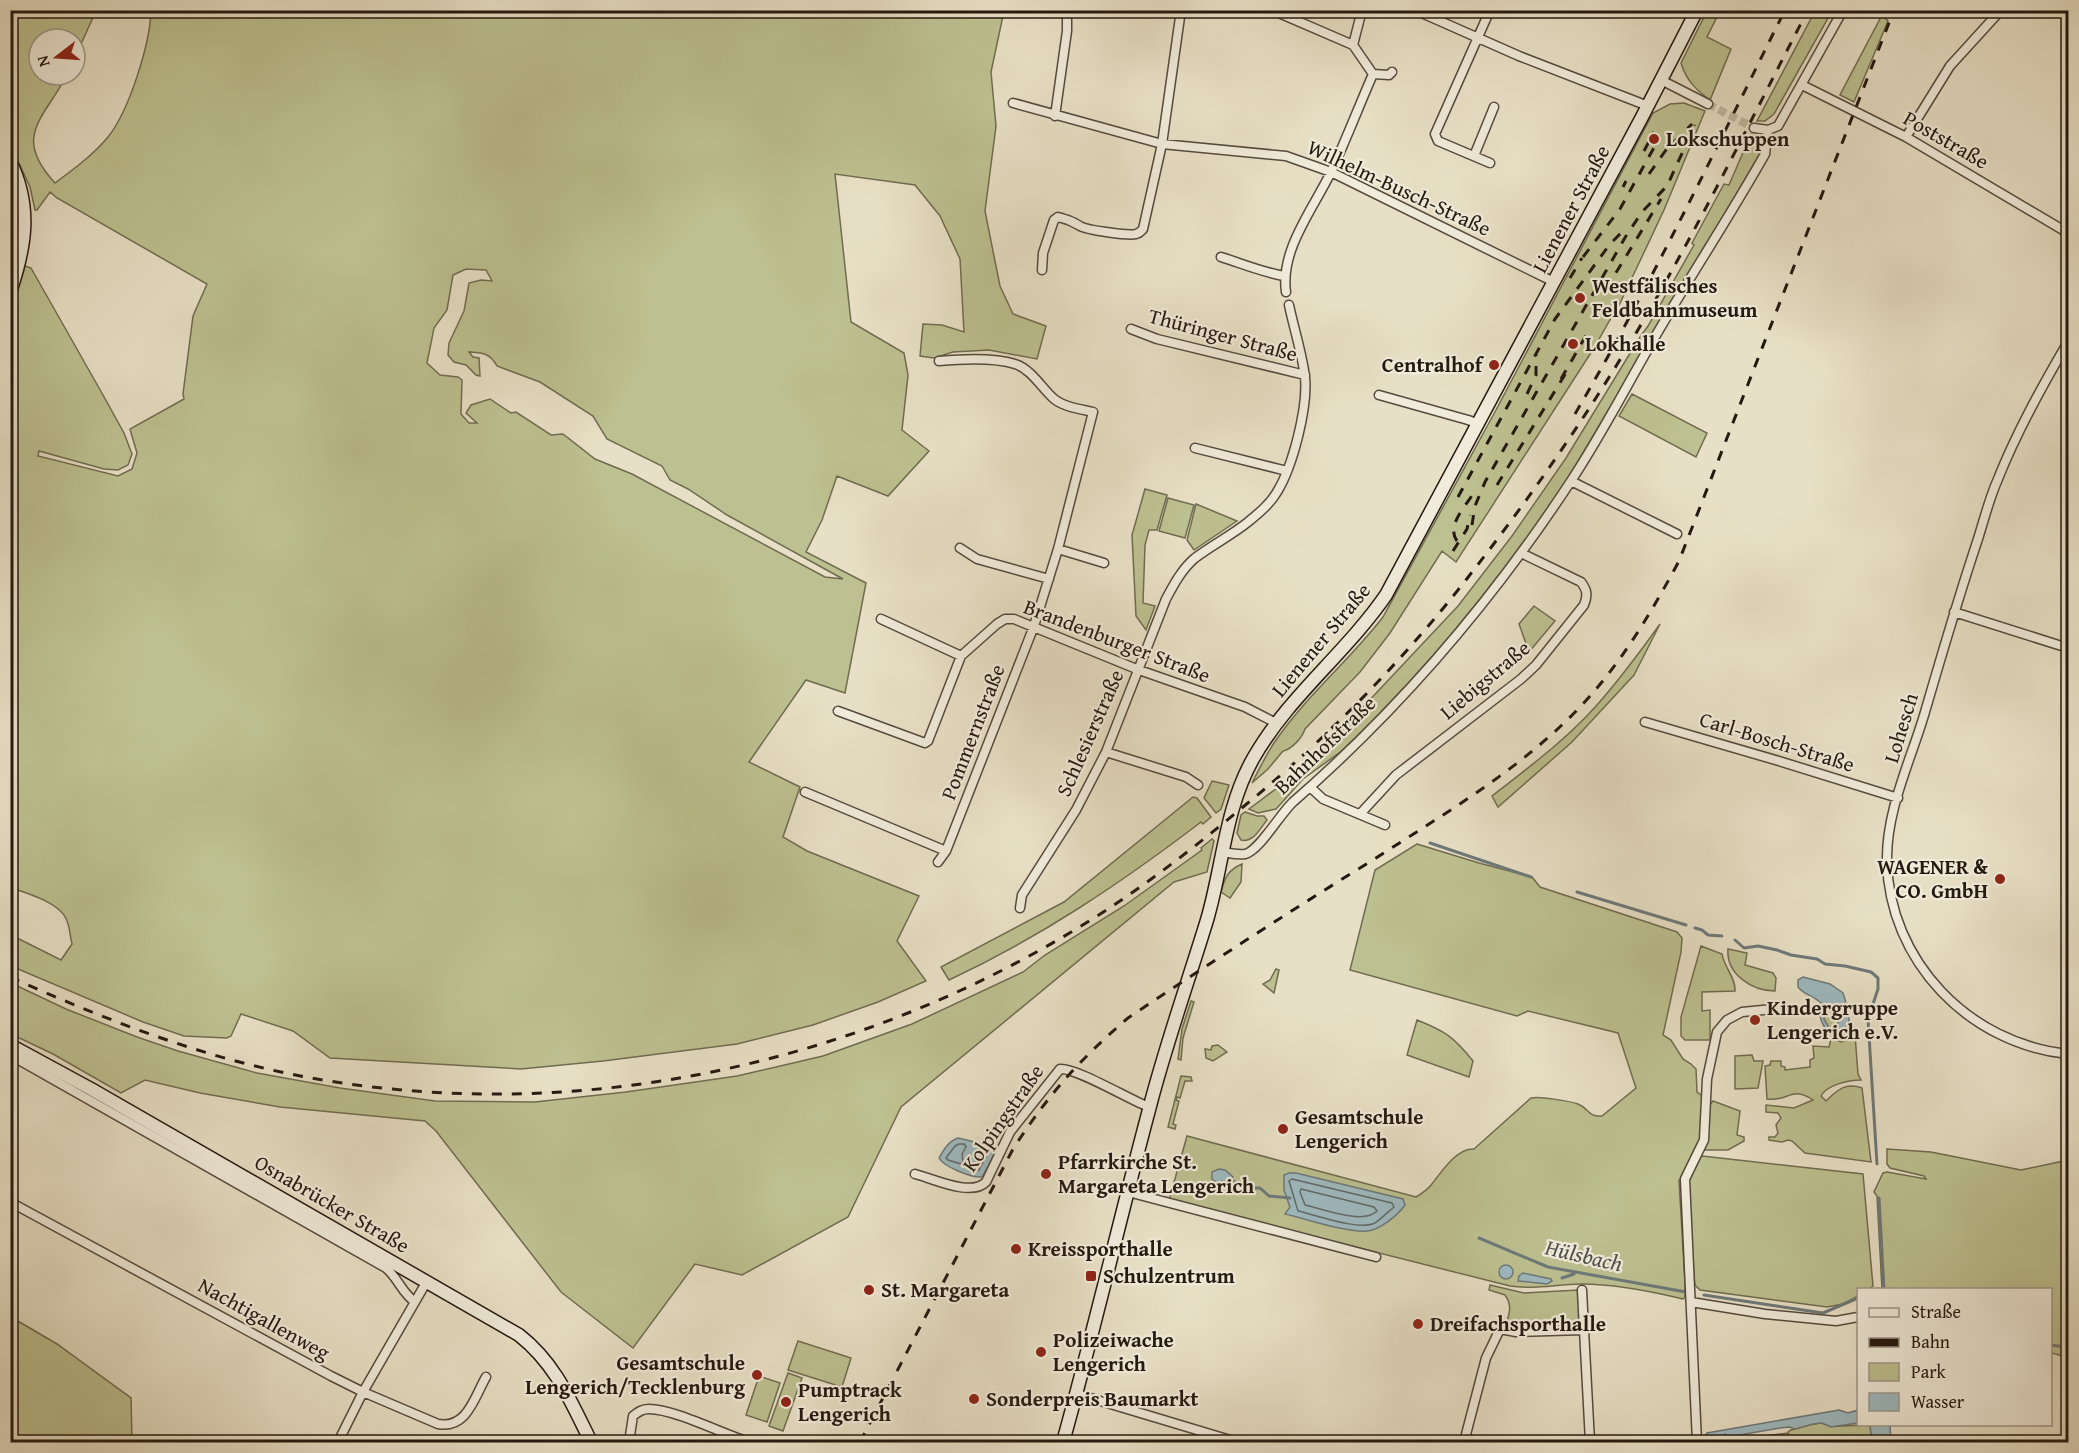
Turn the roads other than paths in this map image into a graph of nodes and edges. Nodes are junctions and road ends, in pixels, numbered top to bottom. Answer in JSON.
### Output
{"nodes":[{"id":1,"x":1067,"y":10,"type":"edge"},
{"id":2,"x":1180,"y":10,"type":"edge"},
{"id":3,"x":1272,"y":10,"type":"edge"},
{"id":4,"x":1362,"y":10,"type":"edge"},
{"id":5,"x":1415,"y":10,"type":"edge"},
{"id":6,"x":1490,"y":10,"type":"edge"},
{"id":7,"x":1697,"y":10,"type":"edge"},
{"id":8,"x":1843,"y":10,"type":"edge"},
{"id":9,"x":2001,"y":10,"type":"edge"},
{"id":10,"x":1478,"y":38,"type":"junction"},
{"id":11,"x":1353,"y":45,"type":"junction"},
{"id":12,"x":1392,"y":72,"type":"dead end"},
{"id":13,"x":1373,"y":74,"type":"junction"},
{"id":14,"x":1661,"y":80,"type":"junction"},
{"id":15,"x":1802,"y":84,"type":"junction"},
{"id":16,"x":1013,"y":103,"type":"dead end"},
{"id":17,"x":1708,"y":105,"type":"tunnel mouth"},
{"id":18,"x":1648,"y":106,"type":"junction"},
{"id":19,"x":1494,"y":107,"type":"dead end"},
{"id":20,"x":1055,"y":116,"type":"junction"},
{"id":21,"x":1754,"y":128,"type":"tunnel mouth"},
{"id":22,"x":1768,"y":130,"type":"junction"},
{"id":23,"x":1906,"y":137,"type":"junction"},
{"id":24,"x":1162,"y":144,"type":"junction"},
{"id":25,"x":1474,"y":156,"type":"junction"},
{"id":26,"x":10,"y":161,"type":"edge"},
{"id":27,"x":1490,"y":163,"type":"dead end"},
{"id":28,"x":1331,"y":172,"type":"junction"},
{"id":29,"x":2068,"y":233,"type":"edge"},
{"id":30,"x":1221,"y":257,"type":"dead end"},
{"id":31,"x":1042,"y":270,"type":"dead end"},
{"id":32,"x":1284,"y":276,"type":"junction"},
{"id":33,"x":1554,"y":282,"type":"junction"},
{"id":34,"x":10,"y":292,"type":"edge"},
{"id":35,"x":1286,"y":292,"type":"dead end"},
{"id":36,"x":1289,"y":305,"type":"dead end"},
{"id":37,"x":1131,"y":328,"type":"dead end"},
{"id":38,"x":2068,"y":342,"type":"edge"},
{"id":39,"x":939,"y":361,"type":"dead end"},
{"id":40,"x":1305,"y":375,"type":"junction"},
{"id":41,"x":1379,"y":395,"type":"dead end"},
{"id":42,"x":1479,"y":424,"type":"junction"},
{"id":43,"x":1195,"y":448,"type":"dead end"},
{"id":44,"x":1287,"y":471,"type":"junction"},
{"id":45,"x":1571,"y":481,"type":"junction"},
{"id":46,"x":1677,"y":534,"type":"dead end"},
{"id":47,"x":960,"y":548,"type":"dead end"},
{"id":48,"x":1058,"y":549,"type":"junction"},
{"id":49,"x":1521,"y":553,"type":"junction"},
{"id":50,"x":1104,"y":563,"type":"dead end"},
{"id":51,"x":1049,"y":579,"type":"junction"},
{"id":52,"x":1954,"y":612,"type":"junction"},
{"id":53,"x":881,"y":620,"type":"dead end"},
{"id":54,"x":1034,"y":626,"type":"junction"},
{"id":55,"x":2068,"y":648,"type":"edge"},
{"id":56,"x":961,"y":656,"type":"junction"},
{"id":57,"x":1139,"y":669,"type":"junction"},
{"id":58,"x":838,"y":711,"type":"dead end"},
{"id":59,"x":1645,"y":722,"type":"dead end"},
{"id":60,"x":1276,"y":723,"type":"junction"},
{"id":61,"x":1106,"y":752,"type":"junction"},
{"id":62,"x":1198,"y":785,"type":"dead end"},
{"id":63,"x":1310,"y":787,"type":"junction"},
{"id":64,"x":805,"y":792,"type":"dead end"},
{"id":65,"x":1898,"y":798,"type":"junction"},
{"id":66,"x":1361,"y":813,"type":"junction"},
{"id":67,"x":1386,"y":825,"type":"dead end"},
{"id":68,"x":946,"y":851,"type":"junction"},
{"id":69,"x":1222,"y":852,"type":"junction"},
{"id":70,"x":938,"y":862,"type":"dead end"},
{"id":71,"x":1020,"y":908,"type":"dead end"},
{"id":72,"x":1784,"y":1008,"type":"dead end"},
{"id":73,"x":10,"y":1045,"type":"edge"},
{"id":74,"x":2068,"y":1054,"type":"edge"},
{"id":75,"x":10,"y":1055,"type":"edge"},
{"id":76,"x":1149,"y":1107,"type":"junction"},
{"id":77,"x":915,"y":1174,"type":"dead end"},
{"id":78,"x":1128,"y":1192,"type":"junction"},
{"id":79,"x":10,"y":1202,"type":"edge"},
{"id":80,"x":1376,"y":1257,"type":"dead end"},
{"id":81,"x":427,"y":1281,"type":"junction"},
{"id":82,"x":1582,"y":1290,"type":"dead end"},
{"id":83,"x":415,"y":1302,"type":"junction"},
{"id":84,"x":1691,"y":1302,"type":"junction"},
{"id":85,"x":1857,"y":1317,"type":"edge"},
{"id":86,"x":1584,"y":1330,"type":"junction"},
{"id":87,"x":486,"y":1377,"type":"dead end"},
{"id":88,"x":363,"y":1392,"type":"junction"},
{"id":89,"x":1077,"y":1394,"type":"junction"},
{"id":90,"x":338,"y":1443,"type":"edge"},
{"id":91,"x":591,"y":1443,"type":"edge"},
{"id":92,"x":629,"y":1443,"type":"edge"},
{"id":93,"x":749,"y":1443,"type":"edge"},
{"id":94,"x":1063,"y":1443,"type":"edge"},
{"id":95,"x":1238,"y":1443,"type":"edge"},
{"id":96,"x":1464,"y":1443,"type":"edge"},
{"id":97,"x":1590,"y":1443,"type":"edge"},
{"id":98,"x":1697,"y":1443,"type":"edge"}],
"edges":[{"from":1,"to":20,"type":"street"},
{"from":2,"to":24,"type":"street"},
{"from":3,"to":11,"type":"street"},
{"from":4,"to":11,"type":"street"},
{"from":5,"to":10,"type":"street"},
{"from":6,"to":10,"type":"street"},
{"from":7,"to":14,"type":"street","name":"Lienener Straße"},
{"from":8,"to":15,"type":"street"},
{"from":9,"to":23,"type":"street"},
{"from":10,"to":18,"type":"street"},
{"from":10,"to":25,"type":"street"},
{"from":11,"to":13,"type":"street"},
{"from":12,"to":13,"type":"street"},
{"from":13,"to":28,"type":"street"},
{"from":14,"to":17,"type":"street"},
{"from":14,"to":18,"type":"street","name":"Lienener Straße"},
{"from":15,"to":22,"type":"street"},
{"from":15,"to":23,"type":"street","name":"Poststraße"},
{"from":16,"to":20,"type":"street","name":"Wilhelm-Busch-Straße"},
{"from":18,"to":33,"type":"street","name":"Lienener Straße"},
{"from":19,"to":25,"type":"street"},
{"from":20,"to":24,"type":"street","name":"Wilhelm-Busch-Straße"},
{"from":21,"to":22,"type":"street"},
{"from":22,"to":45,"type":"street","name":"Bahnhofstraße"},
{"from":23,"to":29,"type":"street","name":"Poststraße"},
{"from":24,"to":28,"type":"street","name":"Wilhelm-Busch-Straße"},
{"from":24,"to":31,"type":"street"},
{"from":25,"to":27,"type":"street"},
{"from":26,"to":34,"type":"street"},
{"from":28,"to":32,"type":"street"},
{"from":28,"to":33,"type":"street","name":"Wilhelm-Busch-Straße"},
{"from":30,"to":32,"type":"street"},
{"from":32,"to":35,"type":"street"},
{"from":33,"to":42,"type":"street","name":"Lienener Straße"},
{"from":36,"to":40,"type":"street","name":"Schlesierstraße"},
{"from":37,"to":40,"type":"street","name":"Thüringer Straße"},
{"from":38,"to":52,"type":"street","name":"Lohesch"},
{"from":39,"to":48,"type":"street","name":"Pommernstraße"},
{"from":40,"to":44,"type":"street","name":"Schlesierstraße"},
{"from":41,"to":42,"type":"street"},
{"from":42,"to":60,"type":"street","name":"Lienener Straße"},
{"from":43,"to":44,"type":"street"},
{"from":44,"to":57,"type":"street","name":"Schlesierstraße"},
{"from":45,"to":46,"type":"street"},
{"from":45,"to":49,"type":"street","name":"Bahnhofstraße"},
{"from":47,"to":51,"type":"street"},
{"from":48,"to":50,"type":"street"},
{"from":48,"to":51,"type":"street","name":"Pommernstraße"},
{"from":49,"to":63,"type":"street","name":"Bahnhofstraße"},
{"from":49,"to":66,"type":"street","name":"Liebigstraße"},
{"from":51,"to":54,"type":"street","name":"Pommernstraße"},
{"from":52,"to":55,"type":"street"},
{"from":52,"to":65,"type":"street","name":"Lohesch"},
{"from":53,"to":56,"type":"street"},
{"from":54,"to":56,"type":"street","name":"Brandenburger Straße"},
{"from":54,"to":57,"type":"street","name":"Brandenburger Straße"},
{"from":54,"to":68,"type":"street","name":"Pommernstraße"},
{"from":56,"to":58,"type":"street","name":"Brandenburger Straße"},
{"from":57,"to":60,"type":"street","name":"Brandenburger Straße"},
{"from":57,"to":61,"type":"street","name":"Schlesierstraße"},
{"from":59,"to":65,"type":"street","name":"Carl-Bosch-Straße"},
{"from":60,"to":69,"type":"street","name":"Lienener Straße"},
{"from":61,"to":62,"type":"street"},
{"from":61,"to":71,"type":"street","name":"Schlesierstraße"},
{"from":63,"to":66,"type":"street"},
{"from":63,"to":69,"type":"street","name":"Bahnhofstraße"},
{"from":64,"to":68,"type":"street"},
{"from":65,"to":74,"type":"street","name":"Lohesch"},
{"from":66,"to":67,"type":"street"},
{"from":68,"to":70,"type":"street","name":"Pommernstraße"},
{"from":69,"to":76,"type":"street"},
{"from":72,"to":84,"type":"street"},
{"from":73,"to":81,"type":"street","name":"Osnabrücker Straße"},
{"from":75,"to":83,"type":"street","name":"Osnabrücker Straße"},
{"from":76,"to":77,"type":"street","name":"Kolpingstraße"},
{"from":76,"to":78,"type":"street"},
{"from":78,"to":80,"type":"street"},
{"from":78,"to":89,"type":"street"},
{"from":79,"to":88,"type":"street","name":"Nachtigallenweg"},
{"from":81,"to":83,"type":"street"},
{"from":81,"to":91,"type":"street","name":"Osnabrücker Straße"},
{"from":82,"to":86,"type":"street"},
{"from":83,"to":88,"type":"street"},
{"from":84,"to":85,"type":"street"},
{"from":84,"to":98,"type":"street"},
{"from":86,"to":96,"type":"street"},
{"from":86,"to":97,"type":"street"},
{"from":87,"to":88,"type":"street","name":"Nachtigallenweg"},
{"from":88,"to":90,"type":"street"},
{"from":89,"to":94,"type":"street"},
{"from":89,"to":95,"type":"street"},
{"from":92,"to":93,"type":"street"}]}
